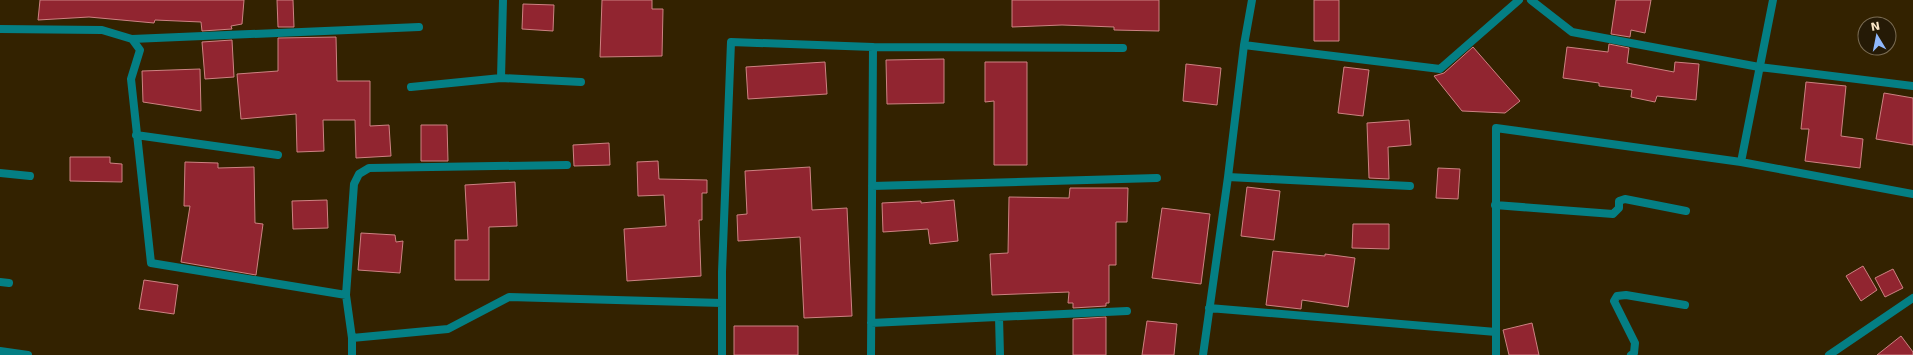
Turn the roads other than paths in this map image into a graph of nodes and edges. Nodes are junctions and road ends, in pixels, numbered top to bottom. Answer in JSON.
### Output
{"nodes":[{"id":1,"x":503,"y":0,"type":"edge"},
{"id":2,"x":1252,"y":0,"type":"edge"},
{"id":3,"x":1519,"y":0,"type":"edge"},
{"id":4,"x":1531,"y":0,"type":"edge"},
{"id":5,"x":1773,"y":0,"type":"edge"},
{"id":6,"x":418,"y":28,"type":"dead end"},
{"id":7,"x":0,"y":29,"type":"edge"},
{"id":8,"x":132,"y":39,"type":"junction"},
{"id":9,"x":1244,"y":45,"type":"junction"},
{"id":10,"x":873,"y":47,"type":"junction"},
{"id":11,"x":1123,"y":48,"type":"dead end"},
{"id":12,"x":1759,"y":67,"type":"junction"},
{"id":13,"x":502,"y":78,"type":"junction"},
{"id":14,"x":581,"y":82,"type":"dead end"},
{"id":15,"x":1913,"y":86,"type":"edge"},
{"id":16,"x":411,"y":87,"type":"dead end"},
{"id":17,"x":136,"y":135,"type":"junction"},
{"id":18,"x":278,"y":155,"type":"dead end"},
{"id":19,"x":1742,"y":162,"type":"junction"},
{"id":20,"x":567,"y":165,"type":"dead end"},
{"id":21,"x":0,"y":173,"type":"edge"},
{"id":22,"x":30,"y":176,"type":"dead end"},
{"id":23,"x":1228,"y":177,"type":"junction"},
{"id":24,"x":1157,"y":178,"type":"dead end"},
{"id":25,"x":872,"y":186,"type":"junction"},
{"id":26,"x":1410,"y":186,"type":"dead end"},
{"id":27,"x":1913,"y":194,"type":"edge"},
{"id":28,"x":1495,"y":205,"type":"junction"},
{"id":29,"x":1686,"y":211,"type":"dead end"},
{"id":30,"x":0,"y":282,"type":"edge"},
{"id":31,"x":9,"y":283,"type":"dead end"},
{"id":32,"x":346,"y":295,"type":"junction"},
{"id":33,"x":1913,"y":298,"type":"edge"},
{"id":34,"x":722,"y":303,"type":"junction"},
{"id":35,"x":1685,"y":305,"type":"dead end"},
{"id":36,"x":1209,"y":308,"type":"junction"},
{"id":37,"x":1127,"y":311,"type":"dead end"},
{"id":38,"x":999,"y":317,"type":"junction"},
{"id":39,"x":871,"y":323,"type":"junction"},
{"id":40,"x":1496,"y":332,"type":"junction"},
{"id":41,"x":352,"y":338,"type":"junction"},
{"id":42,"x":0,"y":351,"type":"edge"},
{"id":43,"x":28,"y":355,"type":"edge"},
{"id":44,"x":352,"y":355,"type":"edge"},
{"id":45,"x":722,"y":355,"type":"edge"},
{"id":46,"x":871,"y":355,"type":"edge"},
{"id":47,"x":1000,"y":355,"type":"edge"},
{"id":48,"x":1203,"y":355,"type":"edge"},
{"id":49,"x":1496,"y":355,"type":"edge"},
{"id":50,"x":1631,"y":355,"type":"edge"},
{"id":51,"x":1829,"y":355,"type":"edge"}],
"edges":[{"from":1,"to":13,"type":"street"},
{"from":2,"to":9,"type":"street"},
{"from":3,"to":9,"type":"street"},
{"from":4,"to":12,"type":"street"},
{"from":5,"to":12,"type":"street"},
{"from":6,"to":8,"type":"street"},
{"from":7,"to":8,"type":"street"},
{"from":8,"to":17,"type":"street"},
{"from":9,"to":23,"type":"street"},
{"from":10,"to":11,"type":"street"},
{"from":10,"to":25,"type":"street"},
{"from":10,"to":34,"type":"street"},
{"from":12,"to":15,"type":"street"},
{"from":12,"to":19,"type":"street"},
{"from":13,"to":14,"type":"street"},
{"from":13,"to":16,"type":"street"},
{"from":17,"to":18,"type":"street"},
{"from":17,"to":32,"type":"street"},
{"from":19,"to":27,"type":"street"},
{"from":19,"to":28,"type":"street"},
{"from":20,"to":32,"type":"street"},
{"from":21,"to":22,"type":"street"},
{"from":23,"to":26,"type":"street"},
{"from":23,"to":36,"type":"street"},
{"from":24,"to":25,"type":"street"},
{"from":25,"to":39,"type":"street"},
{"from":28,"to":29,"type":"street"},
{"from":28,"to":40,"type":"street"},
{"from":30,"to":31,"type":"street"},
{"from":32,"to":41,"type":"street"},
{"from":33,"to":51,"type":"street"},
{"from":34,"to":41,"type":"street"},
{"from":34,"to":45,"type":"street"},
{"from":35,"to":50,"type":"street"},
{"from":36,"to":40,"type":"street"},
{"from":36,"to":48,"type":"street"},
{"from":37,"to":38,"type":"street"},
{"from":38,"to":39,"type":"street"},
{"from":38,"to":47,"type":"street"},
{"from":39,"to":46,"type":"street"},
{"from":40,"to":49,"type":"street"},
{"from":41,"to":44,"type":"street"},
{"from":42,"to":43,"type":"street"}]}
